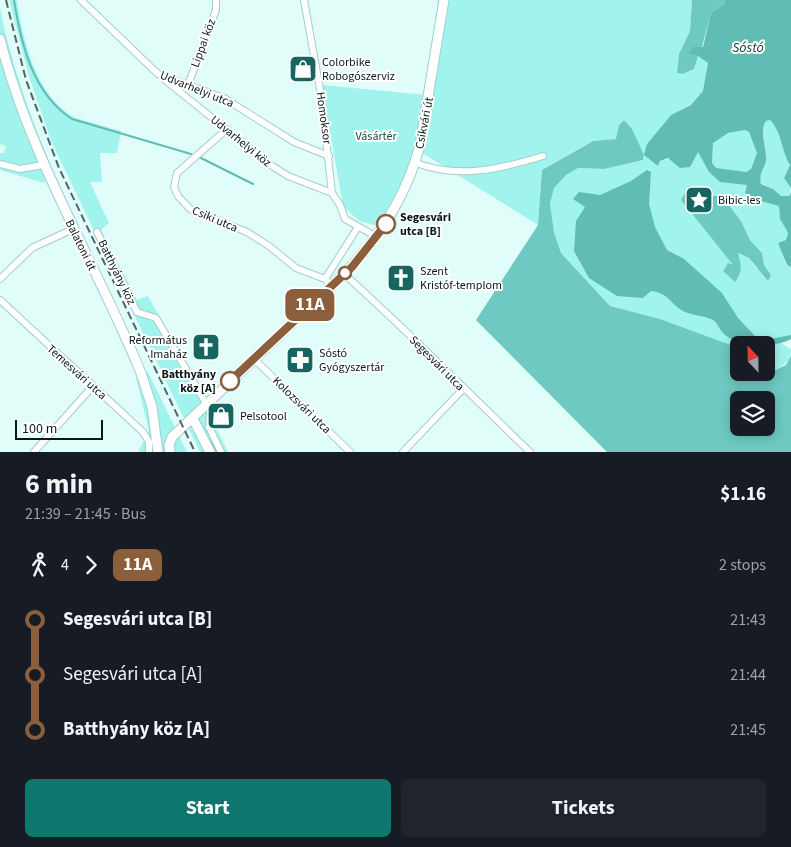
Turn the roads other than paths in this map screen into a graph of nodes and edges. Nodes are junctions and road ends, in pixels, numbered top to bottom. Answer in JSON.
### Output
{"nodes":[{"id":1,"x":81,"y":0,"type":"edge"},
{"id":2,"x":216,"y":0,"type":"edge"},
{"id":3,"x":304,"y":0,"type":"edge"},
{"id":4,"x":444,"y":0,"type":"edge"},
{"id":5,"x":0,"y":39,"type":"edge"},
{"id":6,"x":158,"y":74,"type":"junction"},
{"id":7,"x":188,"y":85,"type":"junction"},
{"id":8,"x":227,"y":130,"type":"junction"},
{"id":9,"x":329,"y":156,"type":"junction"},
{"id":10,"x":543,"y":156,"type":"dead end"},
{"id":11,"x":416,"y":163,"type":"junction"},
{"id":12,"x":0,"y":164,"type":"edge"},
{"id":13,"x":43,"y":165,"type":"junction"},
{"id":14,"x":332,"y":193,"type":"junction"},
{"id":15,"x":358,"y":227,"type":"junction"},
{"id":16,"x":73,"y":229,"type":"junction"},
{"id":17,"x":97,"y":232,"type":"dead end"},
{"id":18,"x":377,"y":237,"type":"junction"},
{"id":19,"x":344,"y":274,"type":"junction"},
{"id":20,"x":0,"y":279,"type":"edge"},
{"id":21,"x":329,"y":282,"type":"junction"},
{"id":22,"x":0,"y":300,"type":"edge"},
{"id":23,"x":254,"y":358,"type":"junction"},
{"id":24,"x":93,"y":386,"type":"junction"},
{"id":25,"x":463,"y":389,"type":"junction"},
{"id":26,"x":207,"y":404,"type":"junction"},
{"id":27,"x":210,"y":414,"type":"dead end"},
{"id":28,"x":193,"y":419,"type":"junction"},
{"id":29,"x":149,"y":448,"type":"edge"},
{"id":30,"x":34,"y":452,"type":"edge"},
{"id":31,"x":158,"y":452,"type":"edge"},
{"id":32,"x":170,"y":452,"type":"edge"},
{"id":33,"x":210,"y":452,"type":"edge"},
{"id":34,"x":221,"y":452,"type":"edge"},
{"id":35,"x":350,"y":452,"type":"edge"},
{"id":36,"x":403,"y":452,"type":"edge"},
{"id":37,"x":530,"y":452,"type":"edge"}],
"edges":[{"from":1,"to":6,"type":"street","name":"Udvarhelyi utca"},
{"from":2,"to":7,"type":"street","name":"Lippai köz"},
{"from":3,"to":9,"type":"street","name":"Homoksor"},
{"from":4,"to":11,"type":"street","name":"Csikvári út"},
{"from":5,"to":13,"type":"street","name":"Balatoni út"},
{"from":6,"to":7,"type":"street","name":"Udvarhelyi utca"},
{"from":6,"to":8,"type":"street","name":"Udvarhelyi köz"},
{"from":7,"to":9,"type":"street","name":"Udvarhelyi utca"},
{"from":8,"to":14,"type":"street","name":"Udvarhelyi köz"},
{"from":8,"to":21,"type":"street","name":"Csiki utca"},
{"from":9,"to":14,"type":"street","name":"Homoksor"},
{"from":10,"to":11,"type":"street"},
{"from":11,"to":18,"type":"street","name":"Csikvári út"},
{"from":12,"to":13,"type":"street"},
{"from":13,"to":16,"type":"street","name":"Balatoni út"},
{"from":14,"to":15,"type":"street","name":"Homoksor"},
{"from":15,"to":18,"type":"street","name":"Homoksor"},
{"from":15,"to":21,"type":"street"},
{"from":16,"to":20,"type":"street"},
{"from":16,"to":31,"type":"street","name":"Balatoni út"},
{"from":17,"to":26,"type":"street","name":"Batthyány köz"},
{"from":18,"to":19,"type":"street","name":"Csikvári út"},
{"from":19,"to":21,"type":"street","name":"Csikvári út"},
{"from":19,"to":25,"type":"street","name":"Segesvári utca"},
{"from":21,"to":23,"type":"street","name":"Csikvári út"},
{"from":22,"to":24,"type":"street","name":"Temesvári utca"},
{"from":23,"to":26,"type":"street","name":"Csikvári út"},
{"from":23,"to":35,"type":"street","name":"Kolozsvári utca"},
{"from":24,"to":29,"type":"street","name":"Temesvári utca"},
{"from":24,"to":30,"type":"street"},
{"from":25,"to":36,"type":"street"},
{"from":25,"to":37,"type":"street","name":"Segesvári utca"},
{"from":26,"to":28,"type":"street","name":"Csikvári út"},
{"from":27,"to":34,"type":"street"},
{"from":28,"to":32,"type":"street","name":"Csikvári út"},
{"from":28,"to":33,"type":"street"}]}
